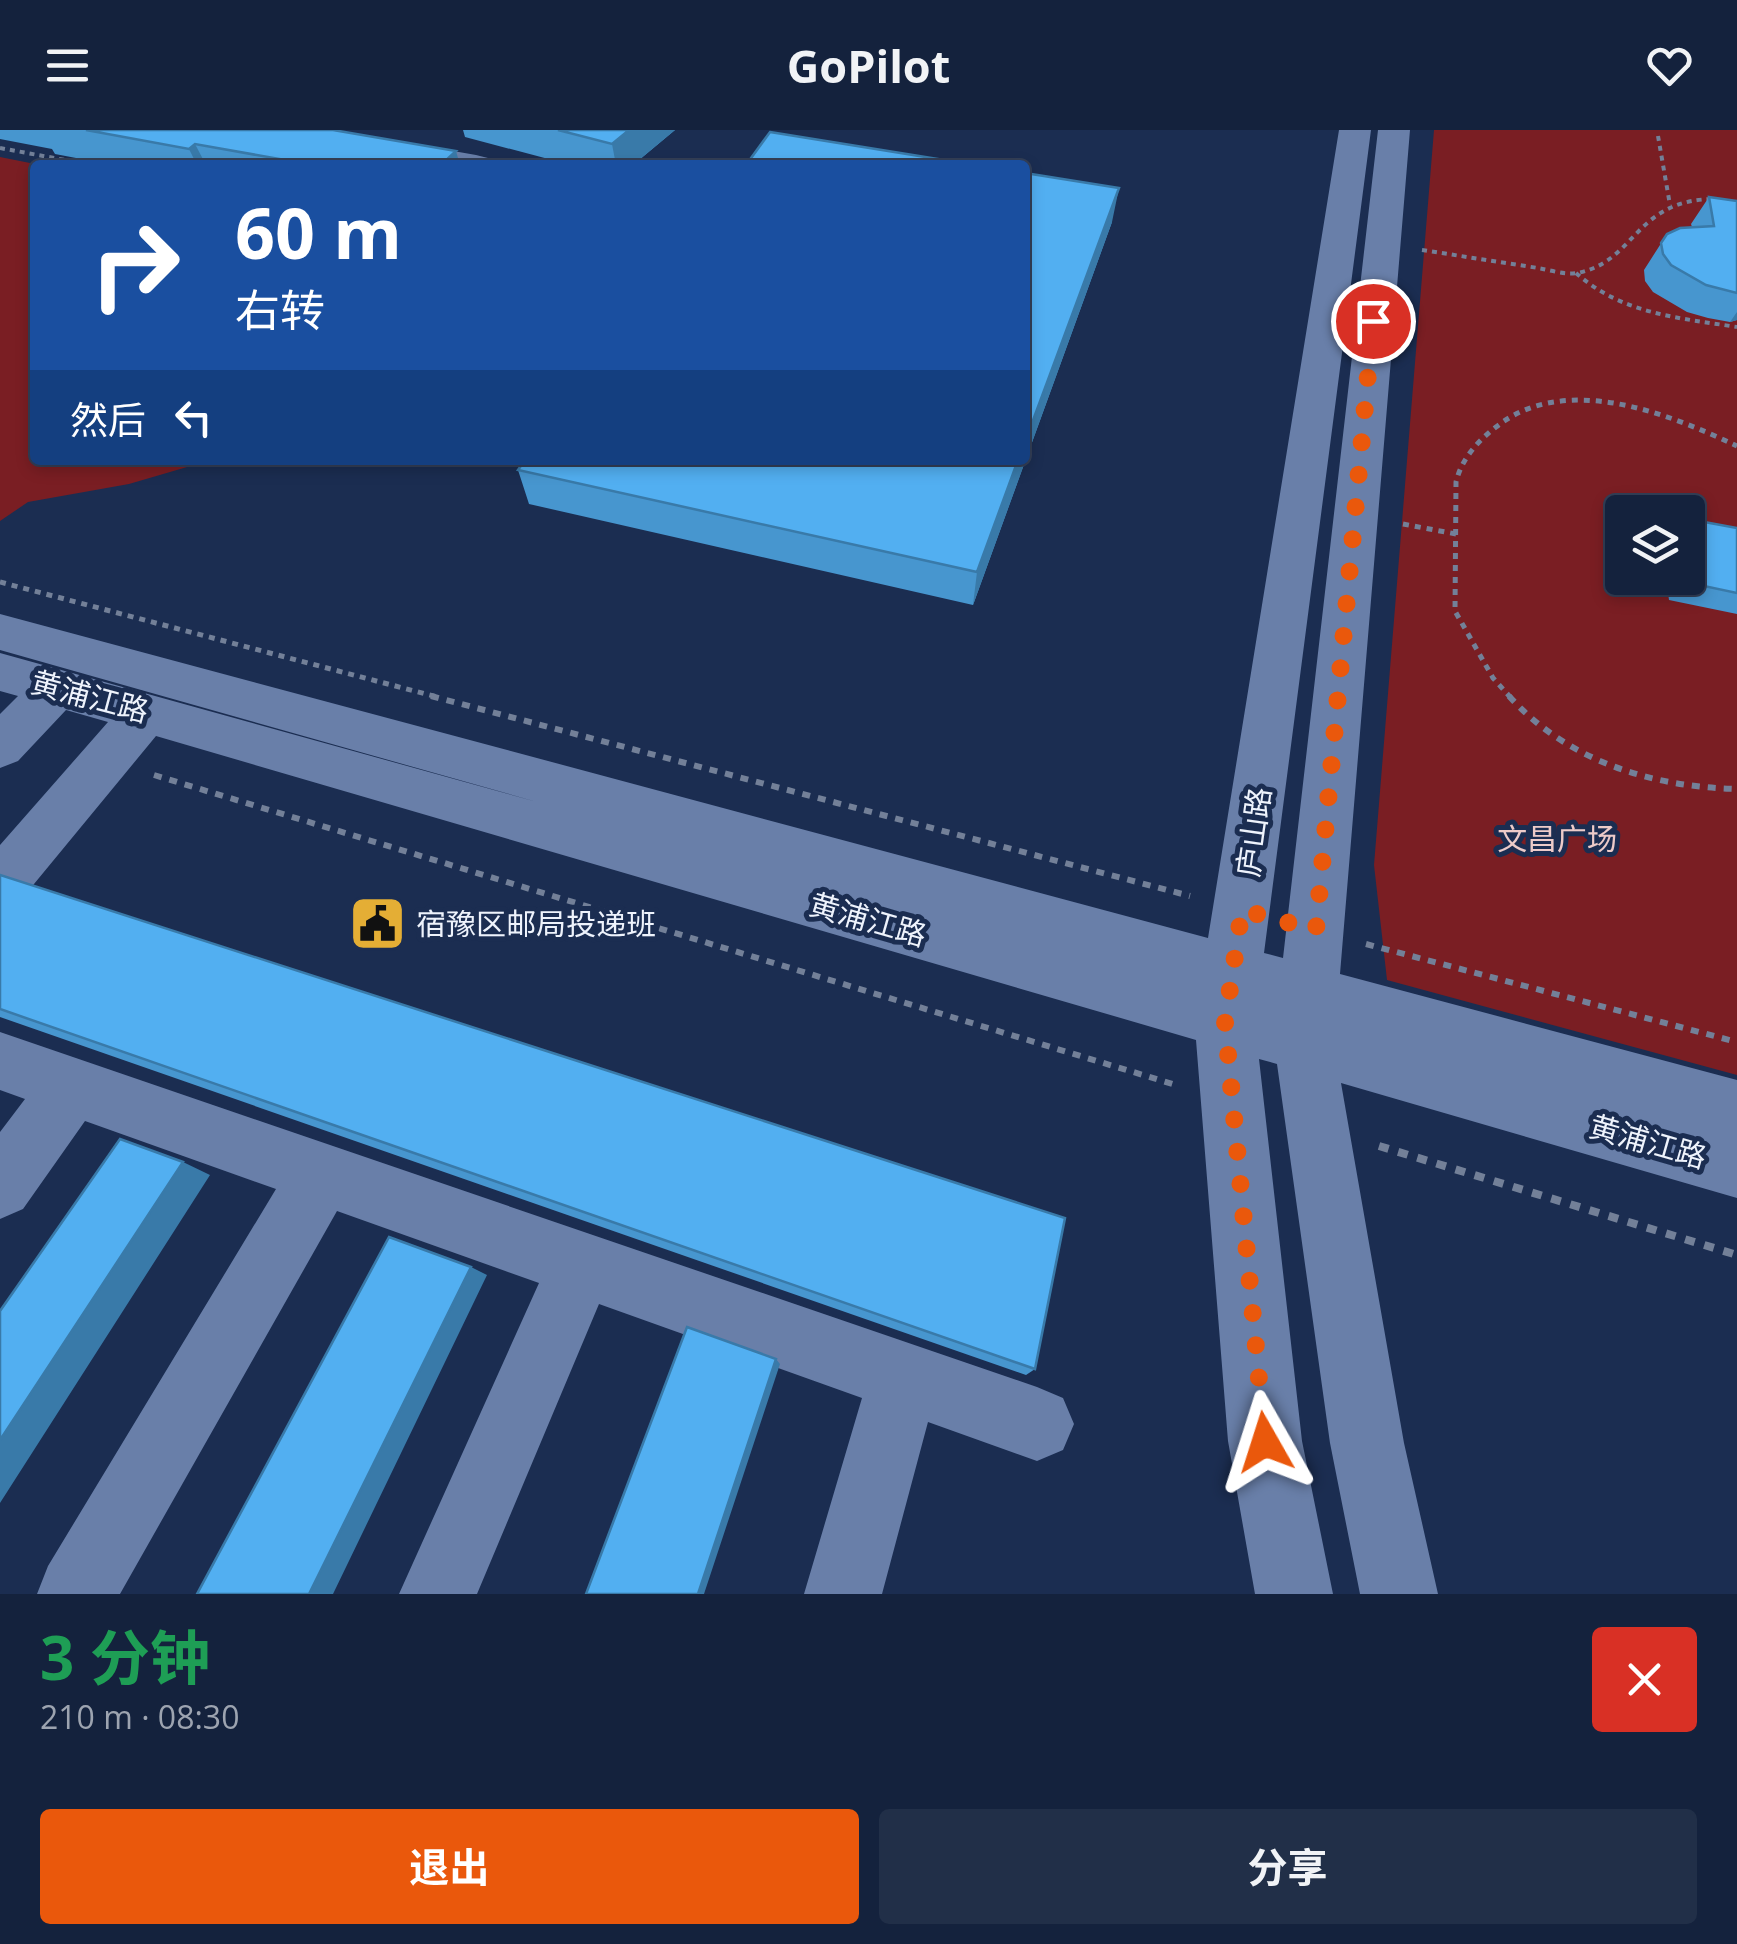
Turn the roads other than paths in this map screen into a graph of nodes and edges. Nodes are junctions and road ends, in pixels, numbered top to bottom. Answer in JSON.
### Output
{"nodes":[{"id":1,"x":279,"y":130,"type":"edge"},
{"id":2,"x":430,"y":130,"type":"edge"},
{"id":3,"x":1356,"y":130,"type":"edge"},
{"id":4,"x":1394,"y":130,"type":"edge"},
{"id":5,"x":400,"y":152,"type":"junction"},
{"id":6,"x":447,"y":160,"type":"edge"},
{"id":7,"x":0,"y":632,"type":"edge"},
{"id":8,"x":0,"y":672,"type":"edge"},
{"id":9,"x":57,"y":688,"type":"junction"},
{"id":10,"x":148,"y":712,"type":"junction"},
{"id":11,"x":0,"y":747,"type":"edge"},
{"id":12,"x":0,"y":884,"type":"edge"},
{"id":13,"x":1229,"y":997,"type":"junction"},
{"id":14,"x":1306,"y":1017,"type":"junction"},
{"id":15,"x":0,"y":1061,"type":"edge"},
{"id":16,"x":73,"y":1086,"type":"junction"},
{"id":17,"x":1737,"y":1111,"type":"edge"},
{"id":18,"x":1737,"y":1166,"type":"edge"},
{"id":19,"x":322,"y":1173,"type":"junction"},
{"id":20,"x":0,"y":1186,"type":"edge"},
{"id":21,"x":582,"y":1264,"type":"junction"},
{"id":22,"x":904,"y":1376,"type":"junction"},
{"id":23,"x":1037,"y":1424,"type":"dead end"},
{"id":24,"x":76,"y":1594,"type":"edge"},
{"id":25,"x":438,"y":1594,"type":"edge"},
{"id":26,"x":843,"y":1594,"type":"edge"},
{"id":27,"x":1294,"y":1594,"type":"edge"},
{"id":28,"x":1399,"y":1594,"type":"edge"}],
"edges":[{"from":1,"to":5,"type":"street"},
{"from":2,"to":5,"type":"street"},
{"from":3,"to":13,"type":"street","name":"庐山路"},
{"from":4,"to":14,"type":"street"},
{"from":5,"to":6,"type":"street"},
{"from":7,"to":13,"type":"street","name":"黄浦江路"},
{"from":8,"to":9,"type":"street","name":"黄浦江路"},
{"from":9,"to":10,"type":"street","name":"黄浦江路"},
{"from":9,"to":11,"type":"street"},
{"from":10,"to":12,"type":"street"},
{"from":10,"to":13,"type":"street","name":"黄浦江路"},
{"from":13,"to":14,"type":"street","name":"黄浦江路"},
{"from":13,"to":27,"type":"street","name":"庐山路"},
{"from":14,"to":17,"type":"street","name":"黄浦江路"},
{"from":14,"to":18,"type":"street","name":"黄浦江路"},
{"from":14,"to":28,"type":"street"},
{"from":15,"to":16,"type":"street"},
{"from":16,"to":19,"type":"street"},
{"from":16,"to":20,"type":"street"},
{"from":19,"to":21,"type":"street"},
{"from":19,"to":24,"type":"street"},
{"from":21,"to":22,"type":"street"},
{"from":21,"to":25,"type":"street"},
{"from":22,"to":23,"type":"street"},
{"from":22,"to":26,"type":"street"}]}
